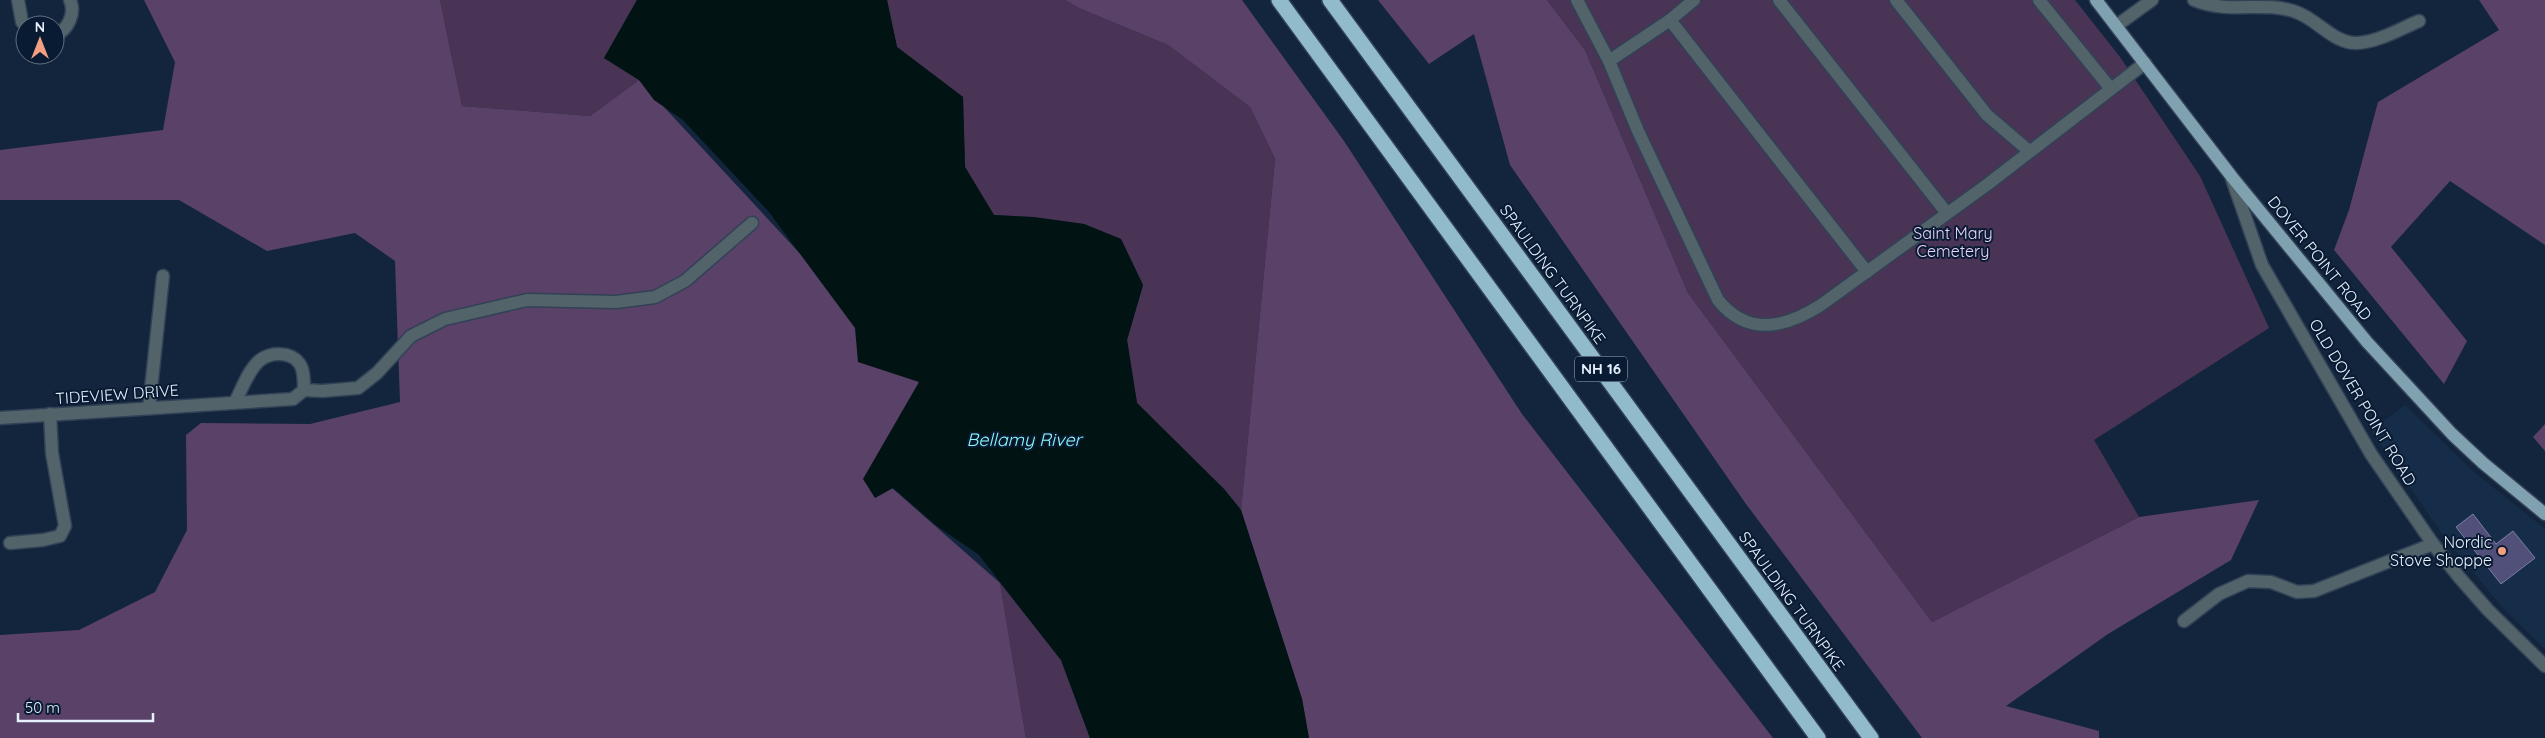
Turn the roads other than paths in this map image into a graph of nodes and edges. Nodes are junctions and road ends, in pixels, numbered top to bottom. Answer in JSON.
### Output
{"nodes":[{"id":1,"x":18,"y":0,"type":"edge"},
{"id":2,"x":70,"y":0,"type":"edge"},
{"id":3,"x":1279,"y":0,"type":"edge"},
{"id":4,"x":1330,"y":0,"type":"edge"},
{"id":5,"x":1577,"y":0,"type":"edge"},
{"id":6,"x":1694,"y":0,"type":"edge"},
{"id":7,"x":1779,"y":0,"type":"edge"},
{"id":8,"x":1896,"y":0,"type":"edge"},
{"id":9,"x":2039,"y":0,"type":"edge"},
{"id":10,"x":2096,"y":0,"type":"edge"},
{"id":11,"x":2152,"y":0,"type":"edge"},
{"id":12,"x":2194,"y":0,"type":"edge"},
{"id":13,"x":21,"y":15,"type":"edge"},
{"id":14,"x":1670,"y":20,"type":"junction"},
{"id":15,"x":2419,"y":21,"type":"dead end"},
{"id":16,"x":2116,"y":26,"type":"junction"},
{"id":17,"x":65,"y":29,"type":"edge"},
{"id":18,"x":1609,"y":61,"type":"junction"},
{"id":19,"x":2145,"y":63,"type":"junction"},
{"id":20,"x":2111,"y":89,"type":"junction"},
{"id":21,"x":2029,"y":151,"type":"junction"},
{"id":22,"x":2232,"y":177,"type":"junction"},
{"id":23,"x":1946,"y":212,"type":"junction"},
{"id":24,"x":752,"y":222,"type":"dead end"},
{"id":25,"x":1867,"y":272,"type":"junction"},
{"id":26,"x":163,"y":276,"type":"dead end"},
{"id":27,"x":304,"y":390,"type":"junction"},
{"id":28,"x":235,"y":402,"type":"junction"},
{"id":29,"x":149,"y":408,"type":"junction"},
{"id":30,"x":50,"y":414,"type":"junction"},
{"id":31,"x":0,"y":418,"type":"edge"},
{"id":32,"x":2545,"y":514,"type":"edge"},
{"id":33,"x":10,"y":543,"type":"dead end"},
{"id":34,"x":2433,"y":544,"type":"junction"},
{"id":35,"x":2184,"y":621,"type":"dead end"},
{"id":36,"x":2545,"y":666,"type":"edge"},
{"id":37,"x":1818,"y":738,"type":"edge"},
{"id":38,"x":1871,"y":738,"type":"edge"}],
"edges":[{"from":1,"to":13,"type":"street"},
{"from":2,"to":17,"type":"street"},
{"from":3,"to":37,"type":"highway","number":"NH 16"},
{"from":4,"to":38,"type":"highway","name":"SPAULDING TURNPIKE","number":"NH 16"},
{"from":5,"to":18,"type":"street"},
{"from":6,"to":14,"type":"street"},
{"from":7,"to":23,"type":"street"},
{"from":8,"to":21,"type":"street"},
{"from":9,"to":20,"type":"street"},
{"from":10,"to":16,"type":"main road","name":"DOVER POINT ROAD"},
{"from":11,"to":16,"type":"street"},
{"from":12,"to":15,"type":"street"},
{"from":14,"to":18,"type":"street"},
{"from":14,"to":25,"type":"street"},
{"from":16,"to":19,"type":"main road","name":"DOVER POINT ROAD"},
{"from":18,"to":25,"type":"street"},
{"from":19,"to":20,"type":"street"},
{"from":19,"to":22,"type":"main road","name":"DOVER POINT ROAD"},
{"from":20,"to":21,"type":"street"},
{"from":21,"to":23,"type":"street"},
{"from":22,"to":32,"type":"main road","name":"DOVER POINT ROAD"},
{"from":22,"to":34,"type":"street","name":"OLD DOVER POINT ROAD"},
{"from":23,"to":25,"type":"street"},
{"from":24,"to":27,"type":"street"},
{"from":26,"to":29,"type":"street"},
{"from":27,"to":28,"type":"street","name":"TIDEVIEW DRIVE"},
{"from":27,"to":28,"type":"street"},
{"from":28,"to":29,"type":"street","name":"TIDEVIEW DRIVE"},
{"from":29,"to":30,"type":"street","name":"TIDEVIEW DRIVE"},
{"from":30,"to":31,"type":"street","name":"TIDEVIEW DRIVE"},
{"from":30,"to":33,"type":"street"},
{"from":34,"to":35,"type":"street"},
{"from":34,"to":36,"type":"street","name":"OLD DOVER POINT ROAD"}]}
